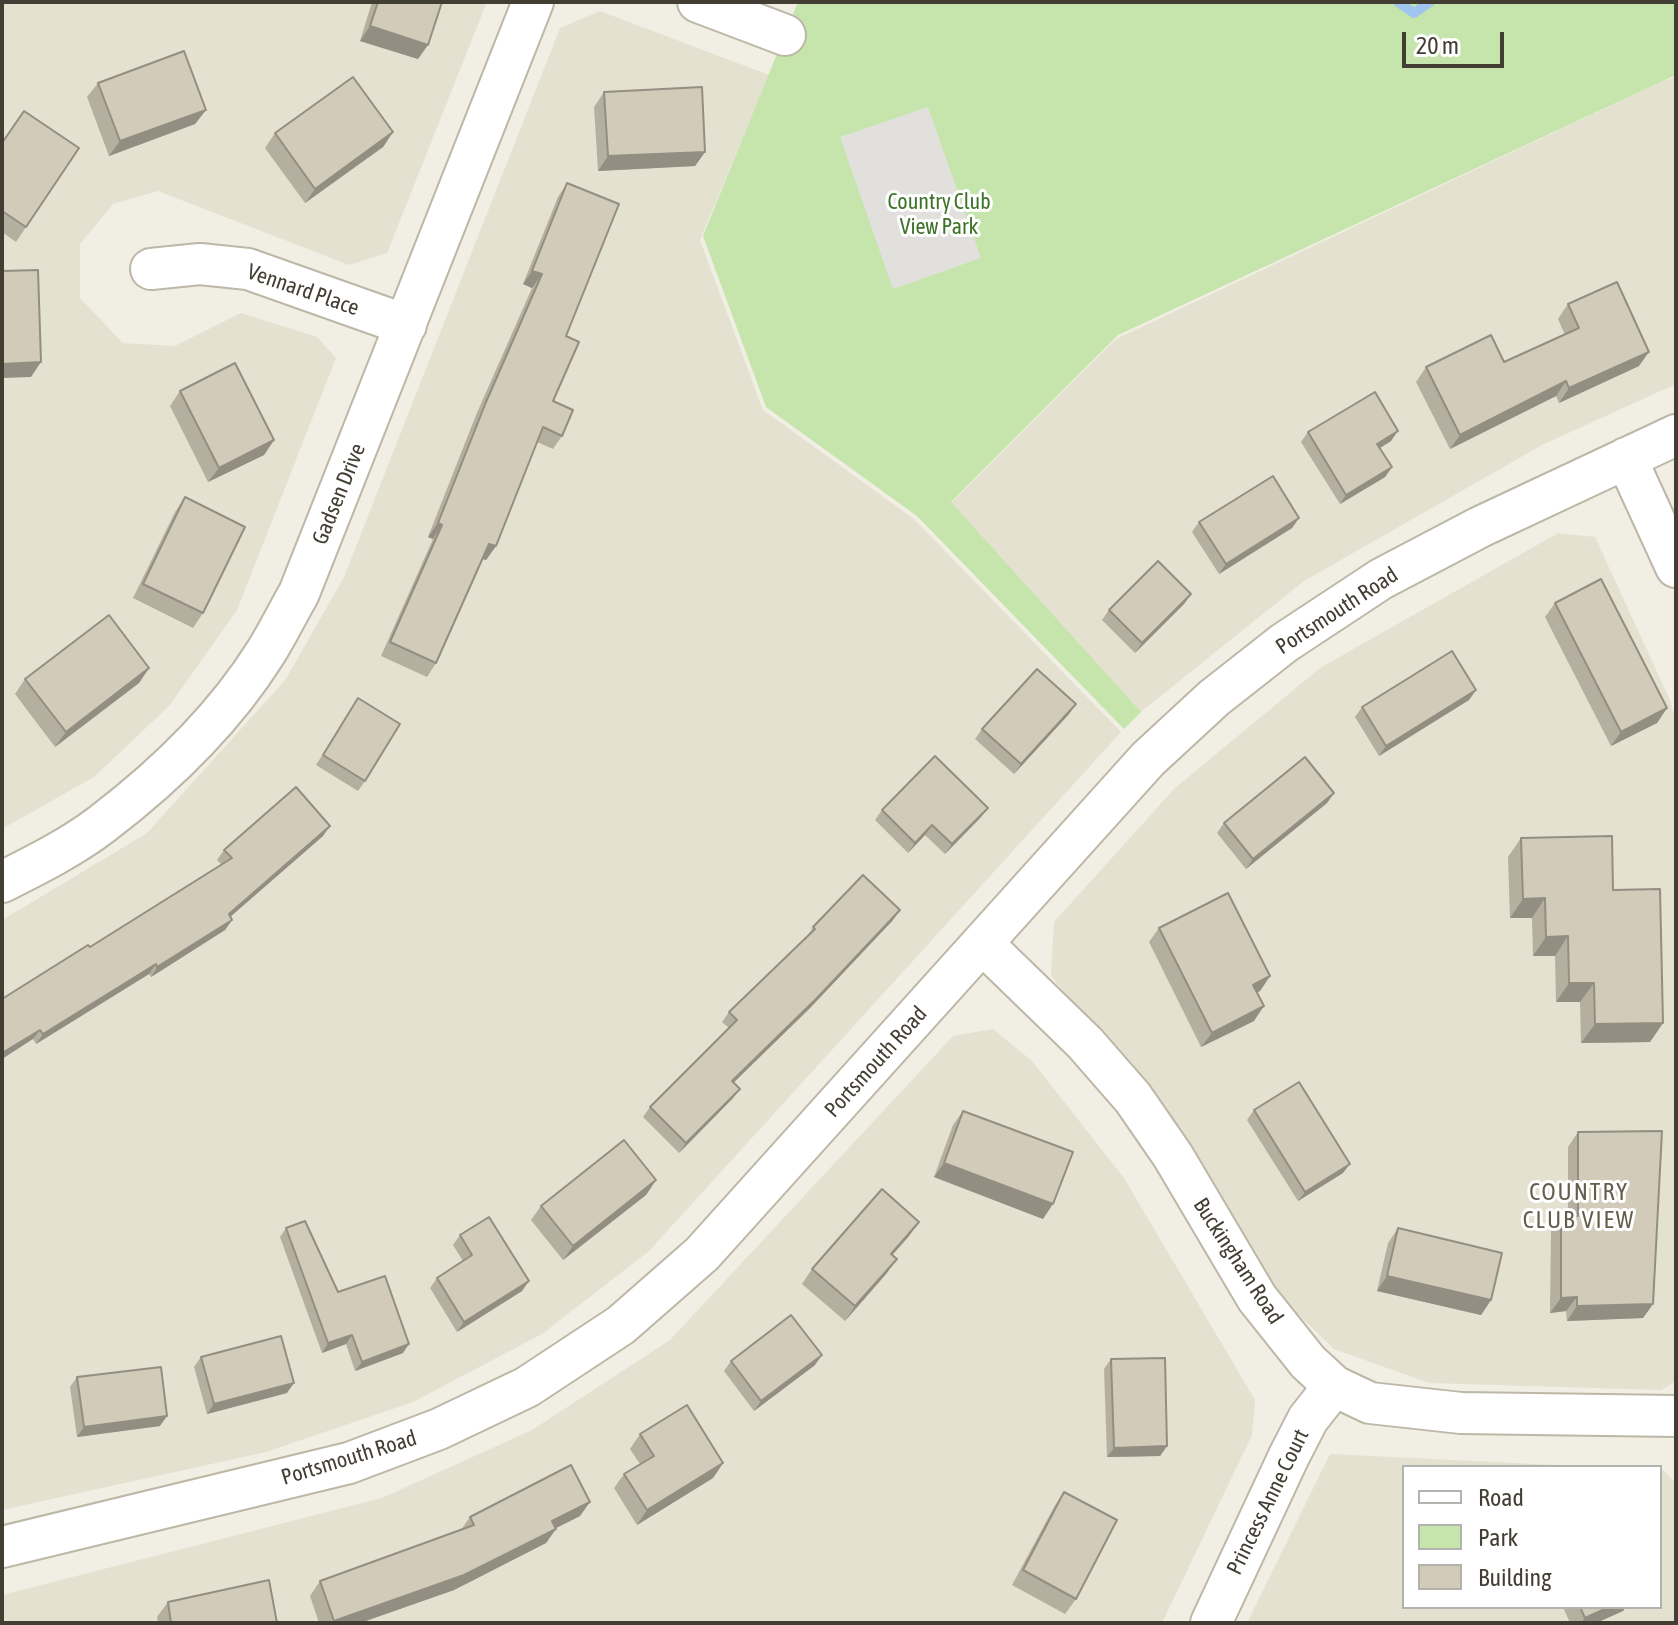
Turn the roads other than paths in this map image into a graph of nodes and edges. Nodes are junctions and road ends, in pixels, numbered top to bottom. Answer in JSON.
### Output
{"nodes":[{"id":1,"x":533,"y":2,"type":"edge"},
{"id":2,"x":698,"y":2,"type":"edge"},
{"id":3,"x":785,"y":35,"type":"dead end"},
{"id":4,"x":151,"y":269,"type":"dead end"},
{"id":5,"x":406,"y":325,"type":"junction"},
{"id":6,"x":1676,"y":435,"type":"edge"},
{"id":7,"x":1626,"y":458,"type":"junction"},
{"id":8,"x":1676,"y":567,"type":"edge"},
{"id":9,"x":2,"y":882,"type":"edge"},
{"id":10,"x":983,"y":944,"type":"junction"},
{"id":11,"x":1334,"y":1386,"type":"junction"},
{"id":12,"x":1676,"y":1416,"type":"edge"},
{"id":13,"x":2,"y":1547,"type":"edge"},
{"id":14,"x":1211,"y":1623,"type":"edge"}],
"edges":[{"from":1,"to":5,"type":"street","name":"Gadsen Drive"},
{"from":2,"to":3,"type":"street"},
{"from":4,"to":5,"type":"street","name":"Vennard Place"},
{"from":5,"to":9,"type":"street","name":"Gadsen Drive"},
{"from":6,"to":7,"type":"street","name":"Portsmouth Road"},
{"from":7,"to":8,"type":"street"},
{"from":7,"to":10,"type":"street","name":"Portsmouth Road"},
{"from":10,"to":11,"type":"street","name":"Buckingham Road"},
{"from":10,"to":13,"type":"street","name":"Portsmouth Road"},
{"from":11,"to":12,"type":"street","name":"Buckingham Road"},
{"from":11,"to":14,"type":"street","name":"Princess Anne Court"}]}
